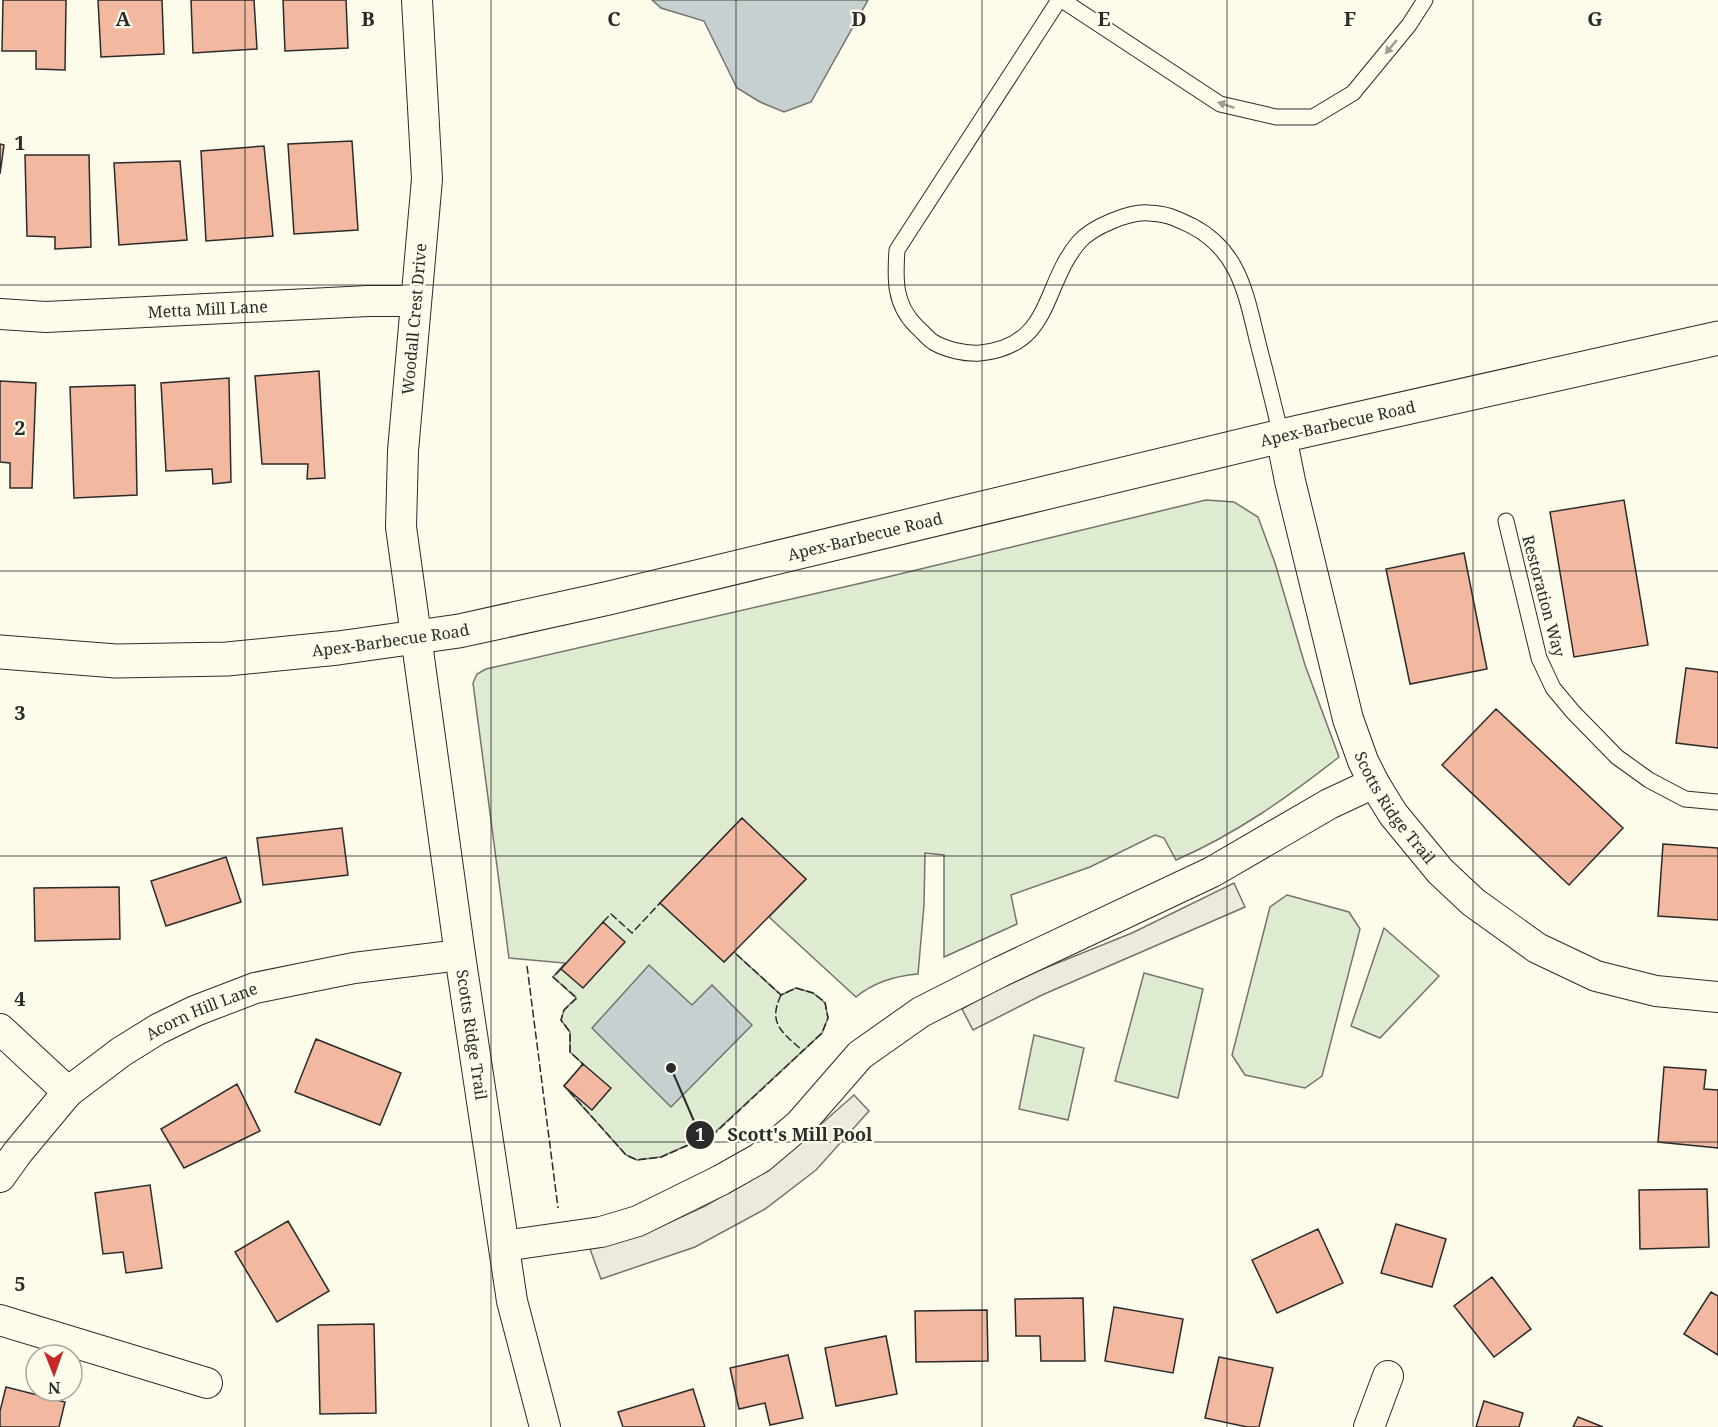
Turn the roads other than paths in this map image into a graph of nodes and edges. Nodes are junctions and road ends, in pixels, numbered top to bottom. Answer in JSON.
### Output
{"nodes":[{"id":1,"x":417,"y":0,"type":"edge"},
{"id":2,"x":1060,"y":0,"type":"edge"},
{"id":3,"x":1425,"y":0,"type":"edge"},
{"id":4,"x":415,"y":301,"type":"junction"},
{"id":5,"x":0,"y":314,"type":"edge"},
{"id":6,"x":1718,"y":338,"type":"edge"},
{"id":7,"x":1281,"y":436,"type":"junction"},
{"id":8,"x":1506,"y":521,"type":"dead end"},
{"id":9,"x":417,"y":638,"type":"junction"},
{"id":10,"x":0,"y":652,"type":"edge"},
{"id":11,"x":1374,"y":783,"type":"junction"},
{"id":12,"x":1718,"y":802,"type":"edge"},
{"id":13,"x":460,"y":955,"type":"junction"},
{"id":14,"x":1718,"y":997,"type":"edge"},
{"id":15,"x":0,"y":1029,"type":"edge"},
{"id":16,"x":68,"y":1092,"type":"junction"},
{"id":17,"x":0,"y":1177,"type":"edge"},
{"id":18,"x":504,"y":1246,"type":"junction"},
{"id":19,"x":0,"y":1320,"type":"edge"},
{"id":20,"x":1388,"y":1376,"type":"dead end"},
{"id":21,"x":207,"y":1383,"type":"dead end"},
{"id":22,"x":545,"y":1427,"type":"edge"},
{"id":23,"x":1369,"y":1427,"type":"edge"}],
"edges":[{"from":1,"to":4,"type":"street","name":"Woodall Crest Drive"},
{"from":3,"to":2,"type":"lane","one_way":true},
{"from":2,"to":7,"type":"lane"},
{"from":4,"to":5,"type":"street","name":"Metta Mill Lane"},
{"from":4,"to":9,"type":"street","name":"Woodall Crest Drive"},
{"from":6,"to":7,"type":"street","name":"Apex-Barbecue Road"},
{"from":7,"to":9,"type":"street","name":"Apex-Barbecue Road"},
{"from":7,"to":11,"type":"street","name":"Scotts Ridge Trail"},
{"from":8,"to":12,"type":"lane","name":"Restoration Way"},
{"from":9,"to":10,"type":"street","name":"Apex-Barbecue Road"},
{"from":9,"to":13,"type":"street","name":"Scotts Ridge Trail"},
{"from":11,"to":14,"type":"street","name":"Scotts Ridge Trail"},
{"from":11,"to":18,"type":"street"},
{"from":13,"to":16,"type":"street","name":"Acorn Hill Lane"},
{"from":13,"to":18,"type":"street","name":"Scotts Ridge Trail"},
{"from":15,"to":16,"type":"street"},
{"from":16,"to":17,"type":"street","name":"Acorn Hill Lane"},
{"from":18,"to":22,"type":"street","name":"Scotts Ridge Trail"},
{"from":19,"to":21,"type":"street"},
{"from":20,"to":23,"type":"street"}]}
